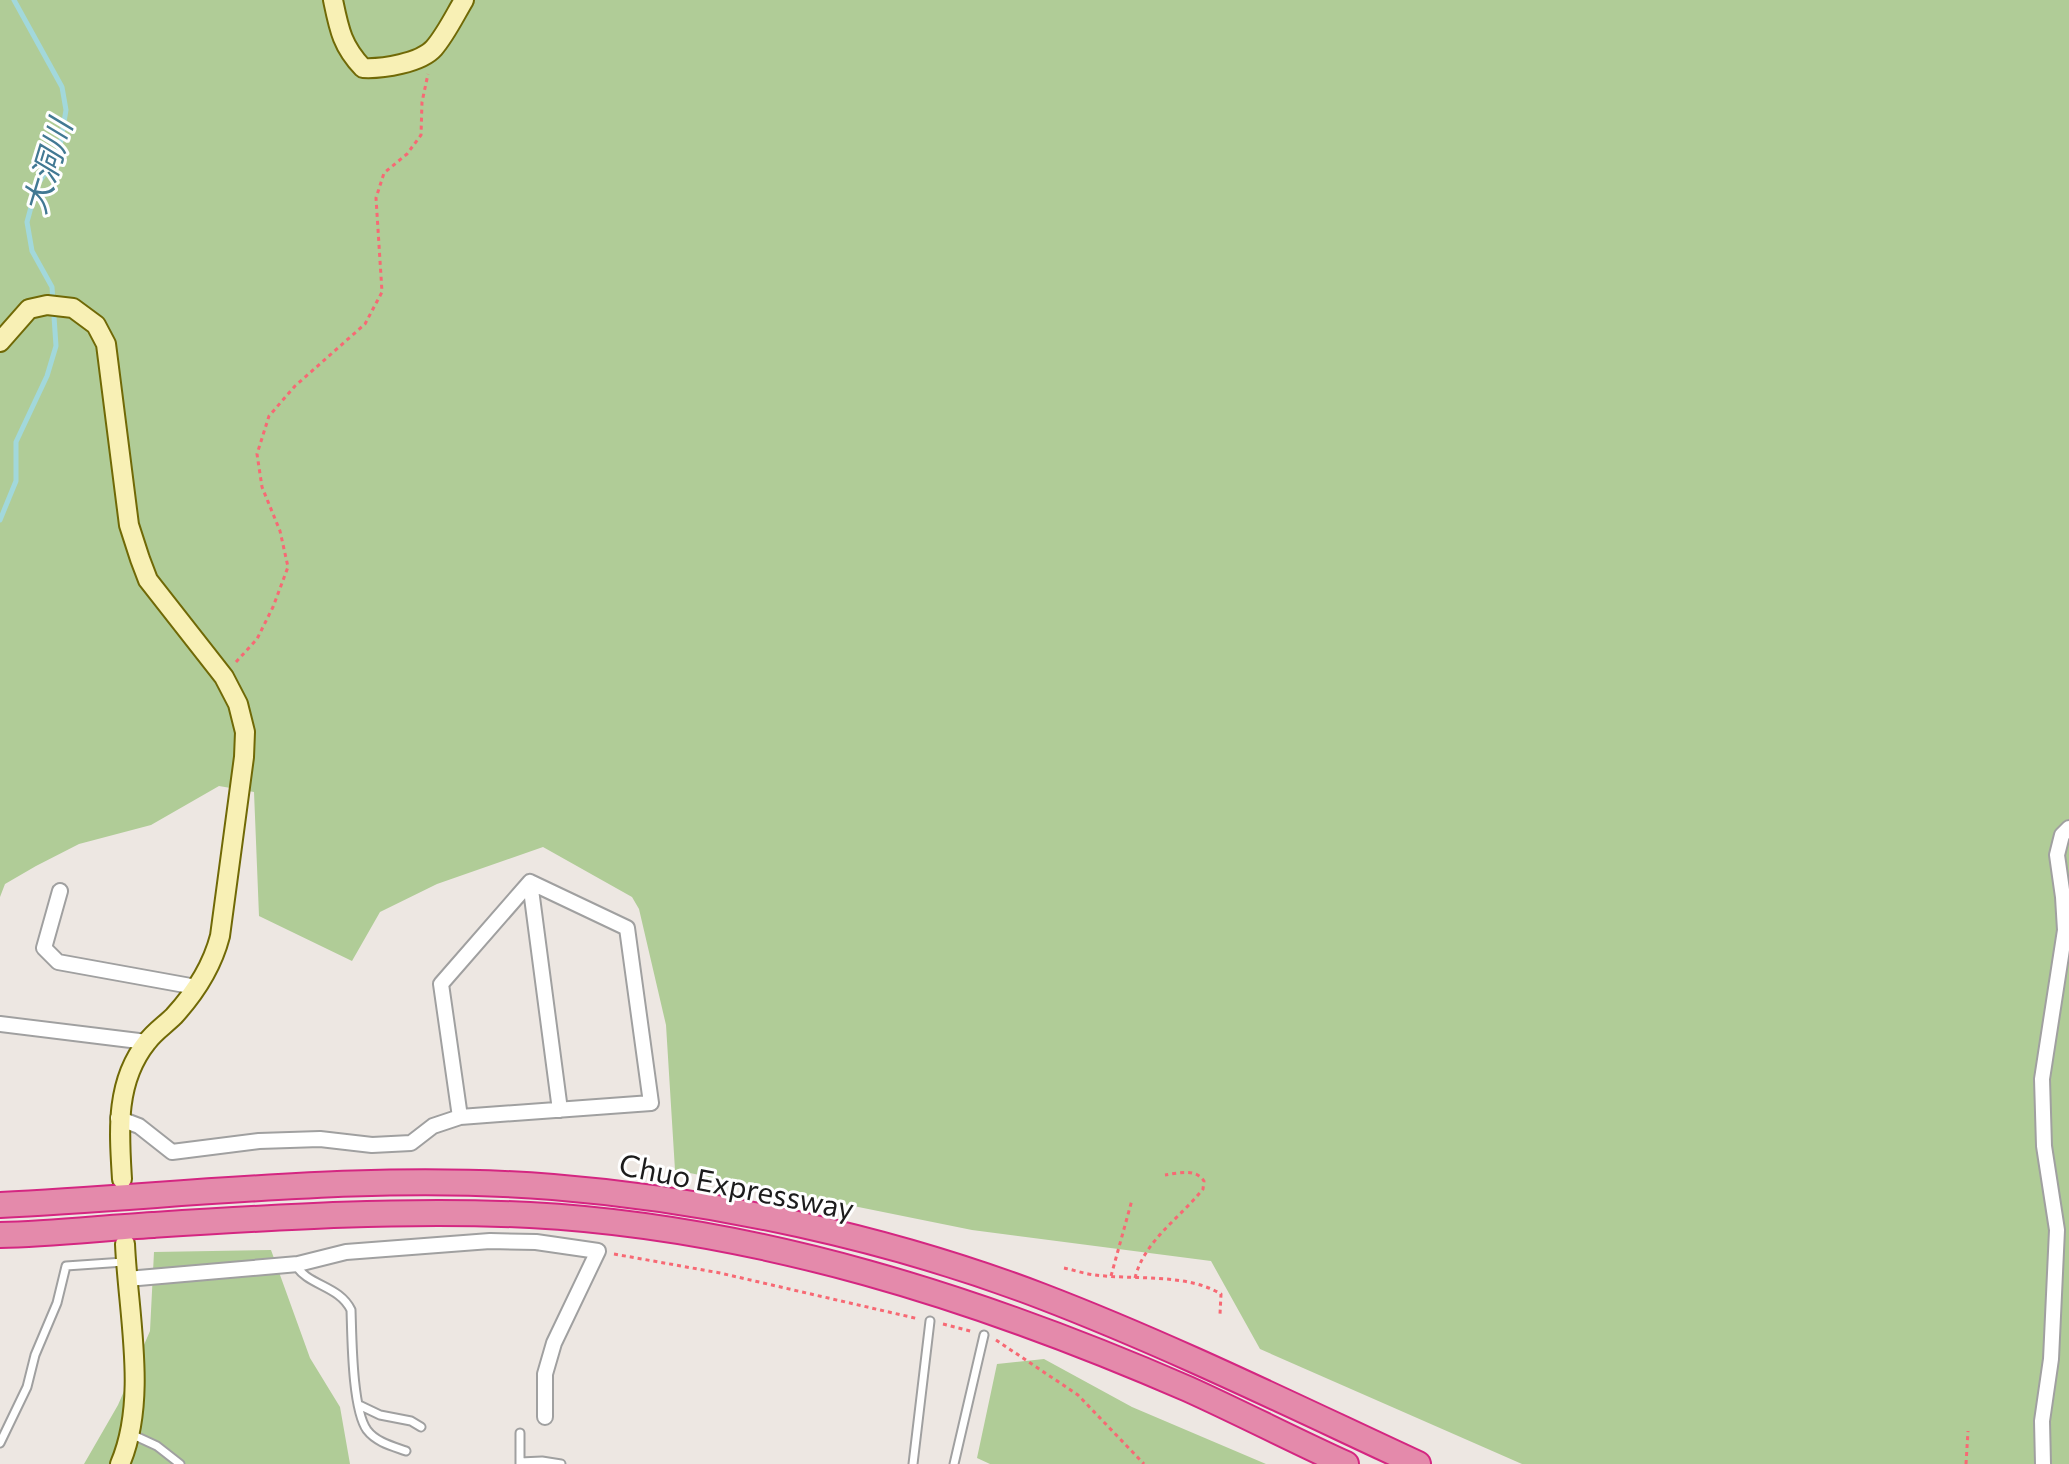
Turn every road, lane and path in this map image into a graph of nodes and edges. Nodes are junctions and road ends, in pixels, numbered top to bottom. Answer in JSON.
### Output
{"nodes":[{"id":1,"x":333,"y":0,"type":"edge"},
{"id":2,"x":464,"y":0,"type":"edge"},
{"id":3,"x":433,"y":51,"type":"junction"},
{"id":4,"x":0,"y":342,"type":"edge"},
{"id":5,"x":224,"y":677,"type":"junction"},
{"id":6,"x":2069,"y":828,"type":"edge"},
{"id":7,"x":530,"y":882,"type":"junction"},
{"id":8,"x":60,"y":891,"type":"dead end"},
{"id":9,"x":196,"y":987,"type":"junction"},
{"id":10,"x":0,"y":1024,"type":"edge"},
{"id":11,"x":147,"y":1042,"type":"junction"},
{"id":12,"x":560,"y":1110,"type":"junction"},
{"id":13,"x":460,"y":1117,"type":"junction"},
{"id":14,"x":118,"y":1118,"type":"junction"},
{"id":15,"x":1165,"y":1175,"type":"dead end"},
{"id":16,"x":122,"y":1179,"type":"dead end"},
{"id":17,"x":1132,"y":1200,"type":"dead end"},
{"id":18,"x":0,"y":1205,"type":"edge"},
{"id":19,"x":0,"y":1235,"type":"edge"},
{"id":20,"x":598,"y":1251,"type":"junction"},
{"id":21,"x":126,"y":1262,"type":"junction"},
{"id":22,"x":295,"y":1264,"type":"junction"},
{"id":23,"x":1064,"y":1268,"type":"dead end"},
{"id":24,"x":1111,"y":1276,"type":"junction"},
{"id":25,"x":1135,"y":1278,"type":"junction"},
{"id":26,"x":1220,"y":1314,"type":"dead end"},
{"id":27,"x":930,"y":1321,"type":"junction"},
{"id":28,"x":984,"y":1335,"type":"junction"},
{"id":29,"x":359,"y":1405,"type":"junction"},
{"id":30,"x":545,"y":1417,"type":"dead end"},
{"id":31,"x":421,"y":1427,"type":"dead end"},
{"id":32,"x":1968,"y":1431,"type":"dead end"},
{"id":33,"x":130,"y":1433,"type":"junction"},
{"id":34,"x":520,"y":1433,"type":"dead end"},
{"id":35,"x":0,"y":1443,"type":"edge"},
{"id":36,"x":406,"y":1451,"type":"dead end"},
{"id":37,"x":520,"y":1463,"type":"edge"},
{"id":38,"x":120,"y":1464,"type":"edge"},
{"id":39,"x":180,"y":1464,"type":"edge"},
{"id":40,"x":561,"y":1464,"type":"edge"},
{"id":41,"x":913,"y":1464,"type":"edge"},
{"id":42,"x":954,"y":1464,"type":"edge"},
{"id":43,"x":1144,"y":1464,"type":"edge"},
{"id":44,"x":1346,"y":1464,"type":"edge"},
{"id":45,"x":1418,"y":1464,"type":"edge"},
{"id":46,"x":1966,"y":1464,"type":"edge"},
{"id":47,"x":2043,"y":1464,"type":"edge"}],
"edges":[{"from":1,"to":3,"type":"street"},
{"from":2,"to":3,"type":"street"},
{"from":3,"to":5,"type":"path"},
{"from":4,"to":5,"type":"street"},
{"from":5,"to":9,"type":"street"},
{"from":6,"to":47,"type":"street"},
{"from":7,"to":12,"type":"street"},
{"from":7,"to":12,"type":"street"},
{"from":7,"to":13,"type":"street"},
{"from":8,"to":9,"type":"street"},
{"from":9,"to":11,"type":"street"},
{"from":10,"to":11,"type":"street"},
{"from":11,"to":14,"type":"street"},
{"from":12,"to":13,"type":"street"},
{"from":13,"to":14,"type":"street"},
{"from":14,"to":16,"type":"street"},
{"from":15,"to":25,"type":"path"},
{"from":17,"to":24,"type":"path"},
{"from":18,"to":45,"type":"highway","name":"Chuo Expressway"},
{"from":19,"to":44,"type":"highway","name":"Chuo Expressway"},
{"from":20,"to":22,"type":"street"},
{"from":20,"to":27,"type":"path"},
{"from":20,"to":30,"type":"street"},
{"from":21,"to":22,"type":"street"},
{"from":21,"to":33,"type":"street"},
{"from":21,"to":35,"type":"lane"},
{"from":22,"to":29,"type":"lane"},
{"from":23,"to":24,"type":"path"},
{"from":24,"to":25,"type":"path"},
{"from":25,"to":26,"type":"path"},
{"from":27,"to":28,"type":"path"},
{"from":27,"to":41,"type":"lane"},
{"from":28,"to":42,"type":"lane"},
{"from":28,"to":43,"type":"path"},
{"from":29,"to":31,"type":"lane"},
{"from":29,"to":36,"type":"lane"},
{"from":32,"to":46,"type":"path"},
{"from":33,"to":38,"type":"street"},
{"from":33,"to":39,"type":"lane"},
{"from":34,"to":37,"type":"lane"},
{"from":37,"to":40,"type":"lane"}]}
